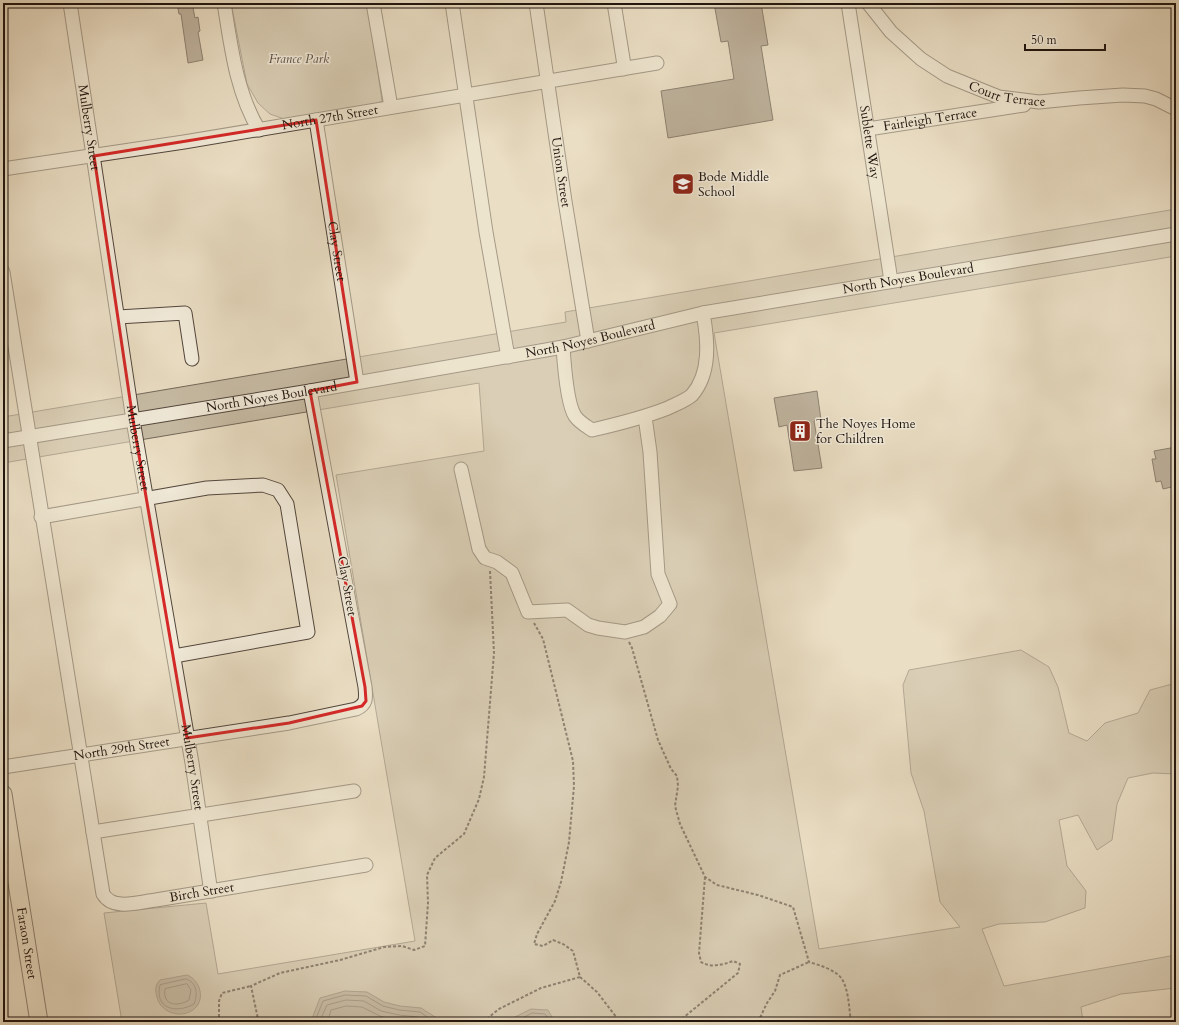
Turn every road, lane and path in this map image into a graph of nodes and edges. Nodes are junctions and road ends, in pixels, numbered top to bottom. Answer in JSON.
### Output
{"nodes":[{"id":1,"x":70,"y":3,"type":"edge"},
{"id":2,"x":224,"y":3,"type":"edge"},
{"id":3,"x":373,"y":3,"type":"edge"},
{"id":4,"x":452,"y":3,"type":"edge"},
{"id":5,"x":536,"y":3,"type":"edge"},
{"id":6,"x":614,"y":3,"type":"edge"},
{"id":7,"x":848,"y":3,"type":"edge"},
{"id":8,"x":868,"y":3,"type":"edge"},
{"id":9,"x":657,"y":63,"type":"dead end"},
{"id":10,"x":623,"y":69,"type":"junction"},
{"id":11,"x":548,"y":82,"type":"junction"},
{"id":12,"x":466,"y":95,"type":"junction"},
{"id":13,"x":1039,"y":102,"type":"junction"},
{"id":14,"x":391,"y":107,"type":"junction"},
{"id":15,"x":1176,"y":109,"type":"edge"},
{"id":16,"x":316,"y":120,"type":"junction"},
{"id":17,"x":868,"y":129,"type":"junction"},
{"id":18,"x":259,"y":130,"type":"junction"},
{"id":19,"x":94,"y":156,"type":"junction"},
{"id":20,"x":3,"y":170,"type":"edge"},
{"id":21,"x":1176,"y":234,"type":"edge"},
{"id":22,"x":3,"y":272,"type":"edge"},
{"id":23,"x":891,"y":281,"type":"junction"},
{"id":24,"x":703,"y":313,"type":"junction"},
{"id":25,"x":118,"y":317,"type":"junction"},
{"id":26,"x":588,"y":341,"type":"junction"},
{"id":27,"x":563,"y":347,"type":"junction"},
{"id":28,"x":508,"y":357,"type":"junction"},
{"id":29,"x":192,"y":359,"type":"dead end"},
{"id":30,"x":357,"y":382,"type":"junction"},
{"id":31,"x":310,"y":391,"type":"junction"},
{"id":32,"x":645,"y":417,"type":"junction"},
{"id":33,"x":133,"y":420,"type":"junction"},
{"id":34,"x":29,"y":437,"type":"junction"},
{"id":35,"x":3,"y":441,"type":"edge"},
{"id":36,"x":461,"y":469,"type":"dead end"},
{"id":37,"x":147,"y":499,"type":"junction"},
{"id":38,"x":41,"y":517,"type":"junction"},
{"id":39,"x":490,"y":559,"type":"junction"},
{"id":40,"x":528,"y":612,"type":"junction"},
{"id":41,"x":625,"y":632,"type":"junction"},
{"id":42,"x":174,"y":656,"type":"junction"},
{"id":43,"x":288,"y":723,"type":"joint"},
{"id":44,"x":187,"y":738,"type":"junction"},
{"id":45,"x":80,"y":755,"type":"junction"},
{"id":46,"x":3,"y":767,"type":"edge"},
{"id":47,"x":354,"y":790,"type":"dead end"},
{"id":48,"x":3,"y":794,"type":"edge"},
{"id":49,"x":199,"y":815,"type":"junction"},
{"id":50,"x":93,"y":832,"type":"junction"},
{"id":51,"x":366,"y":865,"type":"dead end"},
{"id":52,"x":705,"y":877,"type":"junction"},
{"id":53,"x":212,"y":891,"type":"junction"},
{"id":54,"x":809,"y":962,"type":"junction"},
{"id":55,"x":580,"y":977,"type":"junction"},
{"id":56,"x":251,"y":986,"type":"junction"},
{"id":57,"x":39,"y":1022,"type":"edge"},
{"id":58,"x":219,"y":1022,"type":"edge"},
{"id":59,"x":257,"y":1022,"type":"edge"},
{"id":60,"x":483,"y":1022,"type":"edge"},
{"id":61,"x":620,"y":1022,"type":"edge"},
{"id":62,"x":678,"y":1022,"type":"edge"},
{"id":63,"x":758,"y":1022,"type":"edge"},
{"id":64,"x":851,"y":1022,"type":"edge"}],
"edges":[{"from":1,"to":19,"type":"street","name":"Mulberry Street"},
{"from":2,"to":18,"type":"street"},
{"from":3,"to":14,"type":"street"},
{"from":4,"to":12,"type":"street"},
{"from":5,"to":11,"type":"street","name":"Union Street"},
{"from":6,"to":10,"type":"street"},
{"from":7,"to":17,"type":"street","name":"Sublette Way"},
{"from":8,"to":13,"type":"street","name":"Court Terrace"},
{"from":9,"to":10,"type":"street","name":"North 27th Street"},
{"from":10,"to":11,"type":"street","name":"North 27th Street"},
{"from":11,"to":12,"type":"street","name":"North 27th Street"},
{"from":11,"to":26,"type":"street","name":"Union Street"},
{"from":12,"to":14,"type":"street","name":"North 27th Street"},
{"from":12,"to":28,"type":"street"},
{"from":13,"to":15,"type":"street","name":"Court Terrace"},
{"from":13,"to":17,"type":"street","name":"Fairleigh Terrace"},
{"from":14,"to":16,"type":"street","name":"North 27th Street"},
{"from":16,"to":18,"type":"street","name":"North 27th Street"},
{"from":16,"to":30,"type":"street","name":"Clay Street"},
{"from":17,"to":23,"type":"street","name":"Sublette Way"},
{"from":18,"to":19,"type":"street","name":"North 27th Street"},
{"from":19,"to":20,"type":"street","name":"North 27th Street"},
{"from":19,"to":25,"type":"street","name":"Mulberry Street"},
{"from":21,"to":23,"type":"street","name":"North Noyes Boulevard"},
{"from":22,"to":34,"type":"street","name":"Birch Street"},
{"from":23,"to":24,"type":"street","name":"North Noyes Boulevard"},
{"from":24,"to":26,"type":"street","name":"North Noyes Boulevard"},
{"from":24,"to":32,"type":"street"},
{"from":25,"to":29,"type":"street"},
{"from":25,"to":33,"type":"street","name":"Mulberry Street"},
{"from":26,"to":27,"type":"street","name":"North Noyes Boulevard"},
{"from":27,"to":28,"type":"street","name":"North Noyes Boulevard"},
{"from":27,"to":32,"type":"street"},
{"from":28,"to":30,"type":"street","name":"North Noyes Boulevard"},
{"from":30,"to":31,"type":"street","name":"North Noyes Boulevard"},
{"from":31,"to":33,"type":"street","name":"North Noyes Boulevard"},
{"from":31,"to":43,"type":"street","name":"Clay Street"},
{"from":32,"to":41,"type":"street"},
{"from":33,"to":34,"type":"street","name":"North Noyes Boulevard"},
{"from":33,"to":37,"type":"street","name":"Mulberry Street"},
{"from":34,"to":35,"type":"street","name":"North Noyes Boulevard"},
{"from":34,"to":38,"type":"street","name":"Birch Street"},
{"from":36,"to":39,"type":"street"},
{"from":37,"to":38,"type":"street"},
{"from":37,"to":42,"type":"street","name":"Mulberry Street"},
{"from":37,"to":42,"type":"street"},
{"from":38,"to":45,"type":"street","name":"Birch Street"},
{"from":39,"to":40,"type":"street"},
{"from":39,"to":56,"type":"path"},
{"from":40,"to":41,"type":"street"},
{"from":40,"to":55,"type":"path"},
{"from":41,"to":52,"type":"path"},
{"from":42,"to":44,"type":"street","name":"Mulberry Street"},
{"from":43,"to":44,"type":"street","name":"North 29th Street"},
{"from":44,"to":45,"type":"street","name":"North 29th Street"},
{"from":44,"to":49,"type":"street","name":"Mulberry Street"},
{"from":45,"to":46,"type":"street","name":"North 29th Street"},
{"from":45,"to":50,"type":"street","name":"Birch Street"},
{"from":47,"to":49,"type":"street"},
{"from":48,"to":57,"type":"main road","name":"Faraon Street"},
{"from":49,"to":50,"type":"street"},
{"from":49,"to":53,"type":"street","name":"Mulberry Street"},
{"from":50,"to":53,"type":"street","name":"Birch Street"},
{"from":51,"to":53,"type":"street","name":"Birch Street"},
{"from":52,"to":54,"type":"path"},
{"from":52,"to":62,"type":"path"},
{"from":54,"to":63,"type":"path"},
{"from":54,"to":64,"type":"path"},
{"from":55,"to":60,"type":"path"},
{"from":55,"to":61,"type":"path"},
{"from":56,"to":58,"type":"path"},
{"from":56,"to":59,"type":"path"}]}
